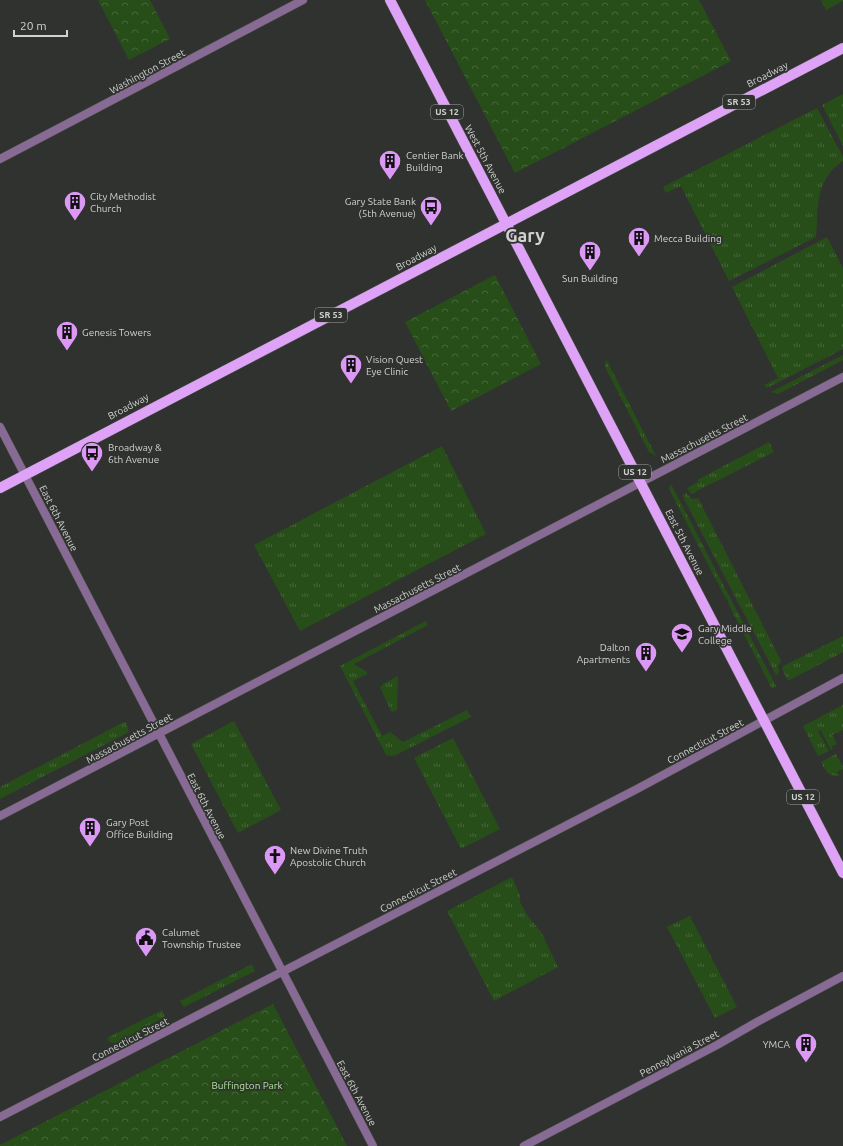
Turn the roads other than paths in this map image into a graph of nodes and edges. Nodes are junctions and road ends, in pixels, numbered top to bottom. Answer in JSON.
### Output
{"nodes":[{"id":1,"x":303,"y":0,"type":"edge"},
{"id":2,"x":390,"y":0,"type":"edge"},
{"id":3,"x":843,"y":48,"type":"edge"},
{"id":4,"x":0,"y":159,"type":"edge"},
{"id":5,"x":506,"y":223,"type":"junction"},
{"id":6,"x":843,"y":378,"type":"edge"},
{"id":7,"x":0,"y":427,"type":"edge"},
{"id":8,"x":26,"y":475,"type":"junction"},
{"id":9,"x":641,"y":482,"type":"junction"},
{"id":10,"x":0,"y":488,"type":"edge"},
{"id":11,"x":843,"y":678,"type":"edge"},
{"id":12,"x":763,"y":721,"type":"junction"},
{"id":13,"x":158,"y":734,"type":"junction"},
{"id":14,"x":0,"y":816,"type":"edge"},
{"id":15,"x":843,"y":873,"type":"edge"},
{"id":16,"x":282,"y":971,"type":"junction"},
{"id":17,"x":843,"y":976,"type":"edge"},
{"id":18,"x":0,"y":1117,"type":"edge"},
{"id":19,"x":373,"y":1146,"type":"edge"},
{"id":20,"x":524,"y":1146,"type":"edge"}],
"edges":[{"from":1,"to":4,"type":"street","name":"Washington Street"},
{"from":2,"to":5,"type":"main road","name":"West 5th Avenue","number":"US 12"},
{"from":3,"to":5,"type":"main road","name":"Broadway","number":"SR 53"},
{"from":5,"to":8,"type":"main road","name":"Broadway","number":"SR 53"},
{"from":5,"to":9,"type":"main road","name":"East 5th Avenue","number":"US 12"},
{"from":6,"to":9,"type":"street","name":"Massachusetts Street"},
{"from":7,"to":8,"type":"street","name":"East 6th Avenue"},
{"from":8,"to":10,"type":"main road","name":"Broadway","number":"SR 53"},
{"from":8,"to":13,"type":"street","name":"East 6th Avenue"},
{"from":9,"to":12,"type":"main road","name":"East 5th Avenue","number":"US 12"},
{"from":9,"to":13,"type":"street","name":"Massachusetts Street"},
{"from":11,"to":12,"type":"street","name":"Connecticut Street"},
{"from":12,"to":15,"type":"main road","name":"East 5th Avenue","number":"US 12"},
{"from":12,"to":16,"type":"street","name":"Connecticut Street"},
{"from":13,"to":14,"type":"street","name":"Massachusetts Street"},
{"from":13,"to":16,"type":"street","name":"East 6th Avenue"},
{"from":16,"to":18,"type":"street","name":"Connecticut Street"},
{"from":16,"to":19,"type":"street","name":"East 6th Avenue"},
{"from":17,"to":20,"type":"street","name":"Pennsylvania Street"}]}
